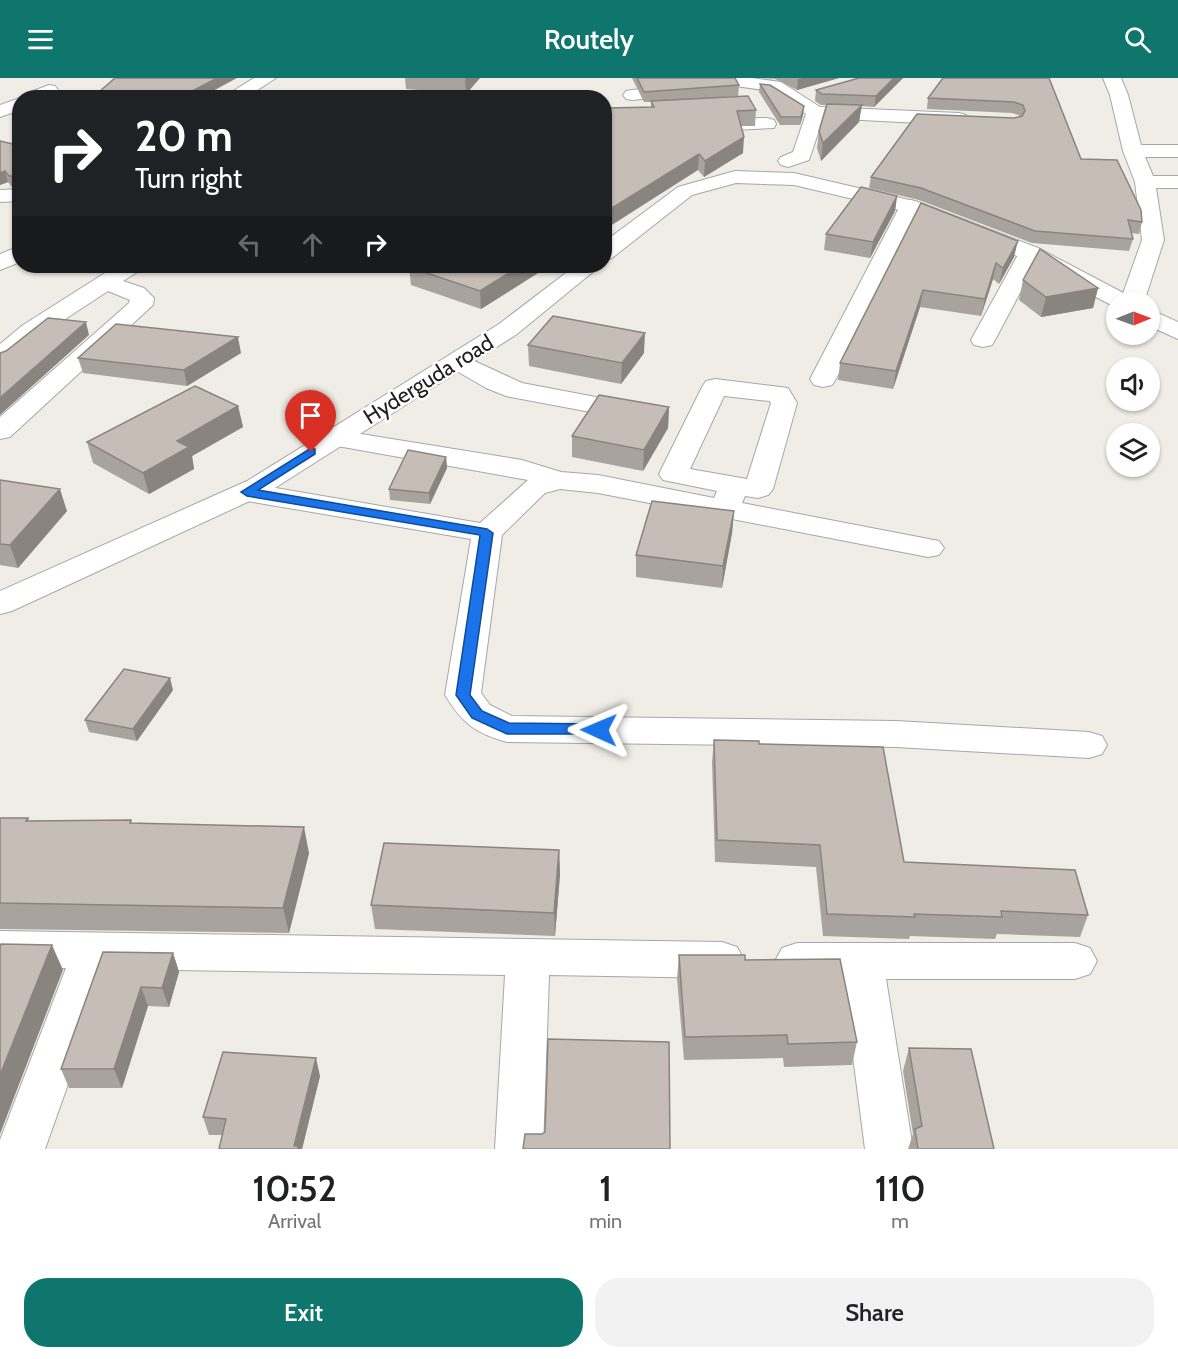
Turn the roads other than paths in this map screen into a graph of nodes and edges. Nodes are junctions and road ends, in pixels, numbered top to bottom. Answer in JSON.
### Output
{"nodes":[{"id":1,"x":267,"y":78,"type":"edge"},
{"id":2,"x":516,"y":78,"type":"edge"},
{"id":3,"x":1107,"y":79,"type":"edge"},
{"id":4,"x":773,"y":82,"type":"edge"},
{"id":5,"x":736,"y":83,"type":"edge"},
{"id":6,"x":245,"y":90,"type":"edge"},
{"id":7,"x":507,"y":90,"type":"edge"},
{"id":8,"x":813,"y":92,"type":"dead end"},
{"id":9,"x":697,"y":98,"type":"edge"},
{"id":10,"x":794,"y":99,"type":"junction"},
{"id":11,"x":635,"y":102,"type":"dead end"},
{"id":12,"x":816,"y":112,"type":"junction"},
{"id":13,"x":977,"y":120,"type":"edge"},
{"id":14,"x":767,"y":124,"type":"junction"},
{"id":15,"x":690,"y":126,"type":"edge"},
{"id":16,"x":1133,"y":151,"type":"junction"},
{"id":17,"x":1178,"y":151,"type":"edge"},
{"id":18,"x":791,"y":170,"type":"junction"},
{"id":19,"x":1145,"y":182,"type":"junction"},
{"id":20,"x":1178,"y":182,"type":"edge"},
{"id":21,"x":911,"y":206,"type":"junction"},
{"id":22,"x":612,"y":247,"type":"edge"},
{"id":23,"x":1030,"y":253,"type":"junction"},
{"id":24,"x":119,"y":273,"type":"edge"},
{"id":25,"x":580,"y":273,"type":"edge"},
{"id":26,"x":103,"y":282,"type":"junction"},
{"id":27,"x":1136,"y":291,"type":"edge"},
{"id":28,"x":1106,"y":293,"type":"edge"},
{"id":29,"x":1160,"y":322,"type":"edge"},
{"id":30,"x":1178,"y":332,"type":"edge"},
{"id":31,"x":983,"y":340,"type":"dead end"},
{"id":32,"x":0,"y":357,"type":"edge"},
{"id":33,"x":457,"y":361,"type":"junction"},
{"id":34,"x":824,"y":379,"type":"dead end"},
{"id":35,"x":601,"y":406,"type":"edge"},
{"id":36,"x":0,"y":431,"type":"edge"},
{"id":37,"x":336,"y":438,"type":"junction"},
{"id":38,"x":559,"y":480,"type":"junction"},
{"id":39,"x":247,"y":492,"type":"junction"},
{"id":40,"x":487,"y":533,"type":"junction"},
{"id":41,"x":928,"y":548,"type":"dead end"},
{"id":42,"x":0,"y":604,"type":"edge"},
{"id":43,"x":1089,"y":745,"type":"dead end"},
{"id":44,"x":0,"y":949,"type":"edge"},
{"id":45,"x":94,"y":951,"type":"junction"},
{"id":46,"x":528,"y":957,"type":"junction"},
{"id":47,"x":862,"y":961,"type":"junction"},
{"id":48,"x":1075,"y":961,"type":"dead end"},
{"id":49,"x":21,"y":1149,"type":"edge"},
{"id":50,"x":519,"y":1149,"type":"edge"},
{"id":51,"x":889,"y":1149,"type":"edge"}],
"edges":[{"from":1,"to":6,"type":"street"},
{"from":2,"to":7,"type":"street"},
{"from":3,"to":16,"type":"street"},
{"from":4,"to":5,"type":"street"},
{"from":4,"to":10,"type":"street"},
{"from":5,"to":14,"type":"street"},
{"from":8,"to":10,"type":"street"},
{"from":9,"to":11,"type":"street"},
{"from":10,"to":12,"type":"street"},
{"from":12,"to":13,"type":"street"},
{"from":12,"to":18,"type":"street"},
{"from":14,"to":15,"type":"street"},
{"from":14,"to":18,"type":"street"},
{"from":16,"to":17,"type":"street"},
{"from":16,"to":19,"type":"street"},
{"from":18,"to":21,"type":"street"},
{"from":18,"to":22,"type":"street"},
{"from":19,"to":20,"type":"street"},
{"from":19,"to":27,"type":"street"},
{"from":21,"to":23,"type":"street"},
{"from":21,"to":34,"type":"street"},
{"from":23,"to":28,"type":"street"},
{"from":23,"to":31,"type":"street"},
{"from":24,"to":26,"type":"street"},
{"from":25,"to":33,"type":"street","name":"Hyderguda road"},
{"from":26,"to":32,"type":"street"},
{"from":26,"to":36,"type":"street"},
{"from":29,"to":30,"type":"street"},
{"from":33,"to":35,"type":"street"},
{"from":33,"to":37,"type":"street","name":"Hyderguda road"},
{"from":37,"to":38,"type":"street"},
{"from":37,"to":39,"type":"street","name":"Hyderguda road"},
{"from":38,"to":40,"type":"street"},
{"from":38,"to":41,"type":"street"},
{"from":39,"to":40,"type":"street"},
{"from":39,"to":42,"type":"street","name":"Hyderguda road"},
{"from":40,"to":43,"type":"street"},
{"from":44,"to":45,"type":"street"},
{"from":45,"to":46,"type":"street"},
{"from":45,"to":49,"type":"street"},
{"from":46,"to":47,"type":"street"},
{"from":46,"to":50,"type":"street"},
{"from":47,"to":48,"type":"street"},
{"from":47,"to":51,"type":"street"}]}
